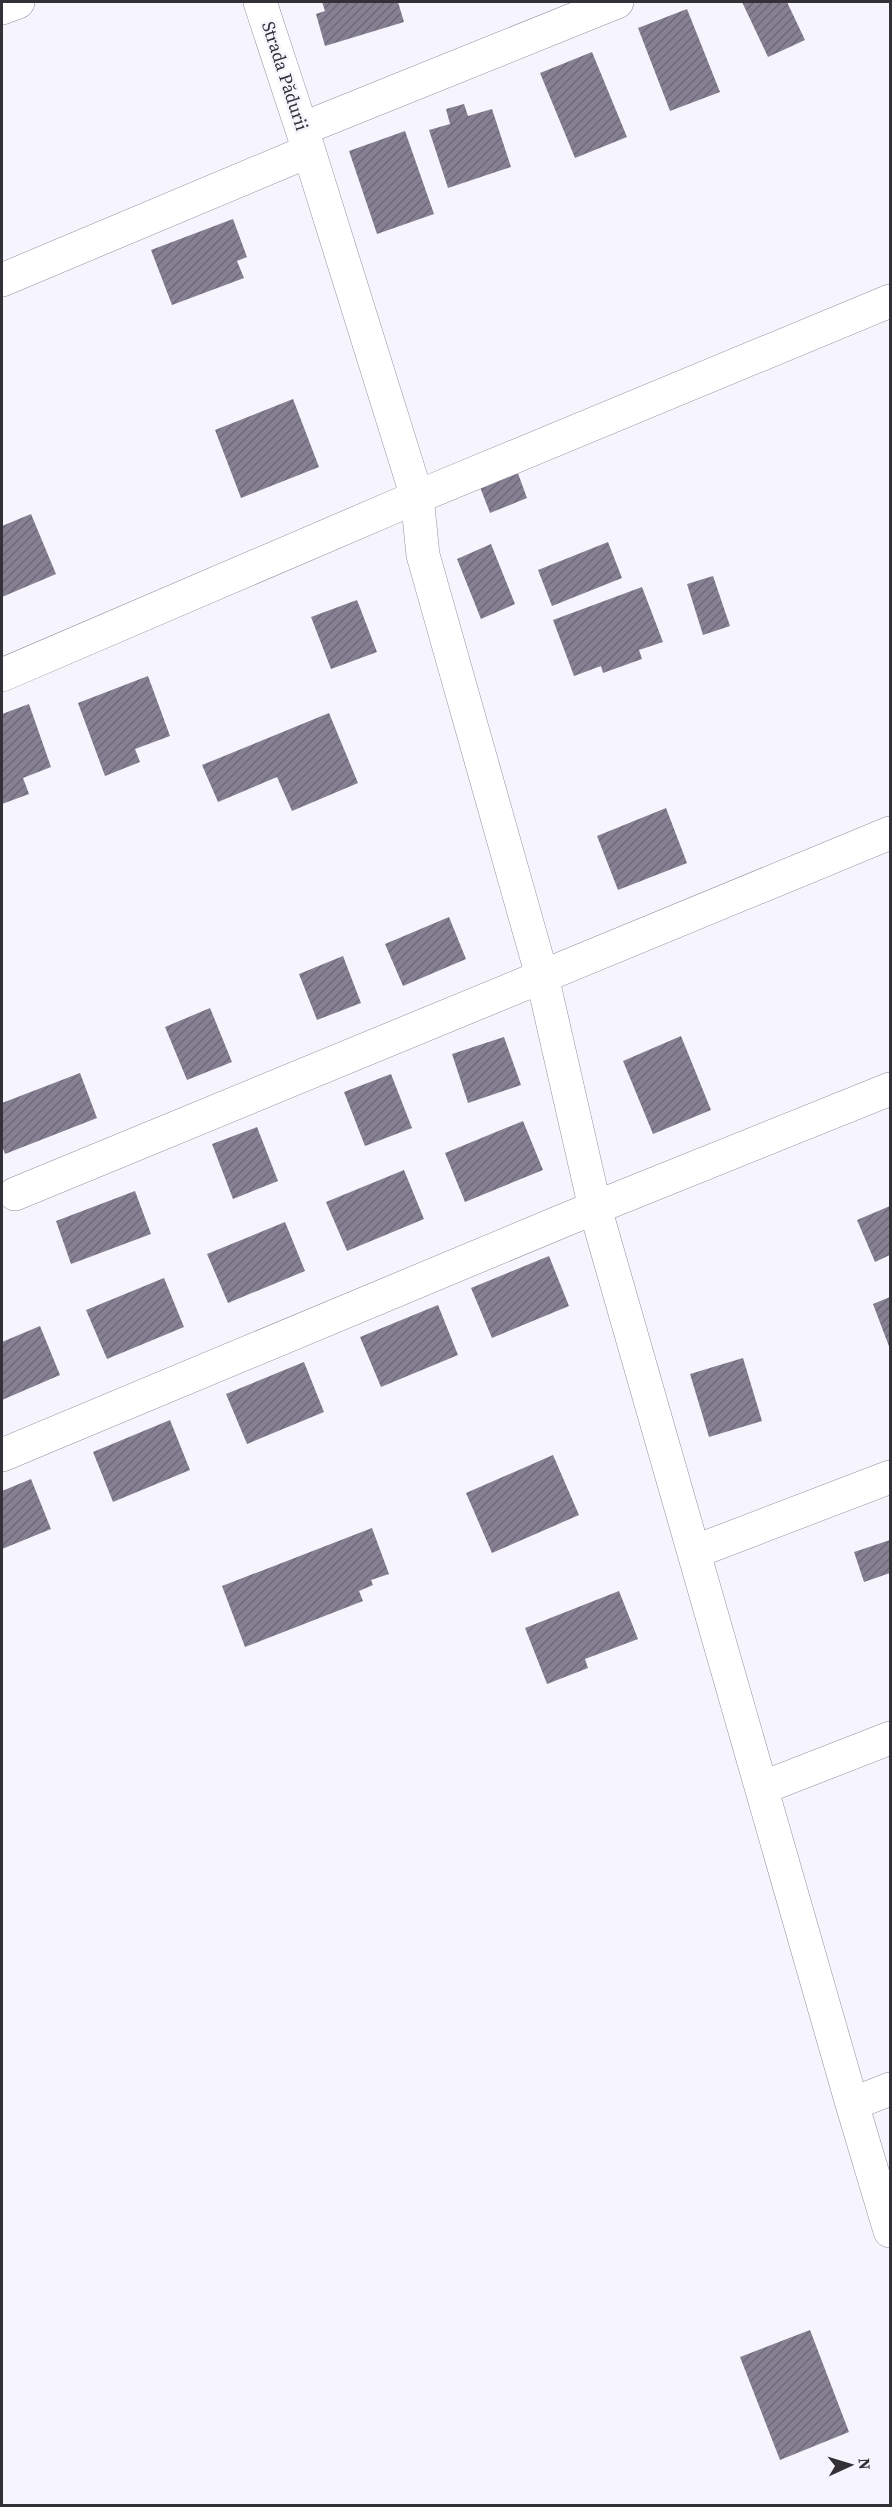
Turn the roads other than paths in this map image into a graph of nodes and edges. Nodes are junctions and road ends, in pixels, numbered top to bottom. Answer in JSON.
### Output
{"nodes":[{"id":1,"x":18,"y":2,"type":"edge"},
{"id":2,"x":260,"y":2,"type":"edge"},
{"id":3,"x":617,"y":2,"type":"edge"},
{"id":4,"x":2,"y":8,"type":"edge"},
{"id":5,"x":306,"y":140,"type":"junction"},
{"id":6,"x":2,"y":280,"type":"edge"},
{"id":7,"x":891,"y":301,"type":"edge"},
{"id":8,"x":417,"y":497,"type":"junction"},
{"id":9,"x":2,"y":675,"type":"edge"},
{"id":10,"x":891,"y":833,"type":"edge"},
{"id":11,"x":542,"y":976,"type":"junction"},
{"id":12,"x":891,"y":1089,"type":"edge"},
{"id":13,"x":15,"y":1194,"type":"dead end"},
{"id":14,"x":595,"y":1208,"type":"junction"},
{"id":15,"x":2,"y":1455,"type":"edge"},
{"id":16,"x":891,"y":1477,"type":"edge"},
{"id":17,"x":694,"y":1552,"type":"junction"},
{"id":18,"x":891,"y":1738,"type":"edge"},
{"id":19,"x":762,"y":1788,"type":"junction"},
{"id":20,"x":891,"y":2089,"type":"edge"},
{"id":21,"x":852,"y":2104,"type":"junction"},
{"id":22,"x":891,"y":2231,"type":"edge"}],
"edges":[{"from":1,"to":4,"type":"street"},
{"from":2,"to":5,"type":"street","name":"Strada Pădurii"},
{"from":3,"to":5,"type":"street"},
{"from":5,"to":6,"type":"street"},
{"from":5,"to":8,"type":"street","name":"Strada Pădurii"},
{"from":7,"to":8,"type":"street"},
{"from":8,"to":9,"type":"street"},
{"from":8,"to":11,"type":"street","name":"Strada Pădurii"},
{"from":10,"to":11,"type":"street"},
{"from":11,"to":13,"type":"street"},
{"from":11,"to":14,"type":"street","name":"Strada Pădurii"},
{"from":12,"to":14,"type":"street"},
{"from":14,"to":15,"type":"street"},
{"from":14,"to":17,"type":"street","name":"Strada Pădurii"},
{"from":16,"to":17,"type":"street"},
{"from":17,"to":19,"type":"street","name":"Strada Pădurii"},
{"from":18,"to":19,"type":"street"},
{"from":19,"to":21,"type":"street","name":"Strada Pădurii"},
{"from":20,"to":21,"type":"street"},
{"from":21,"to":22,"type":"street","name":"Strada Pădurii"}]}
